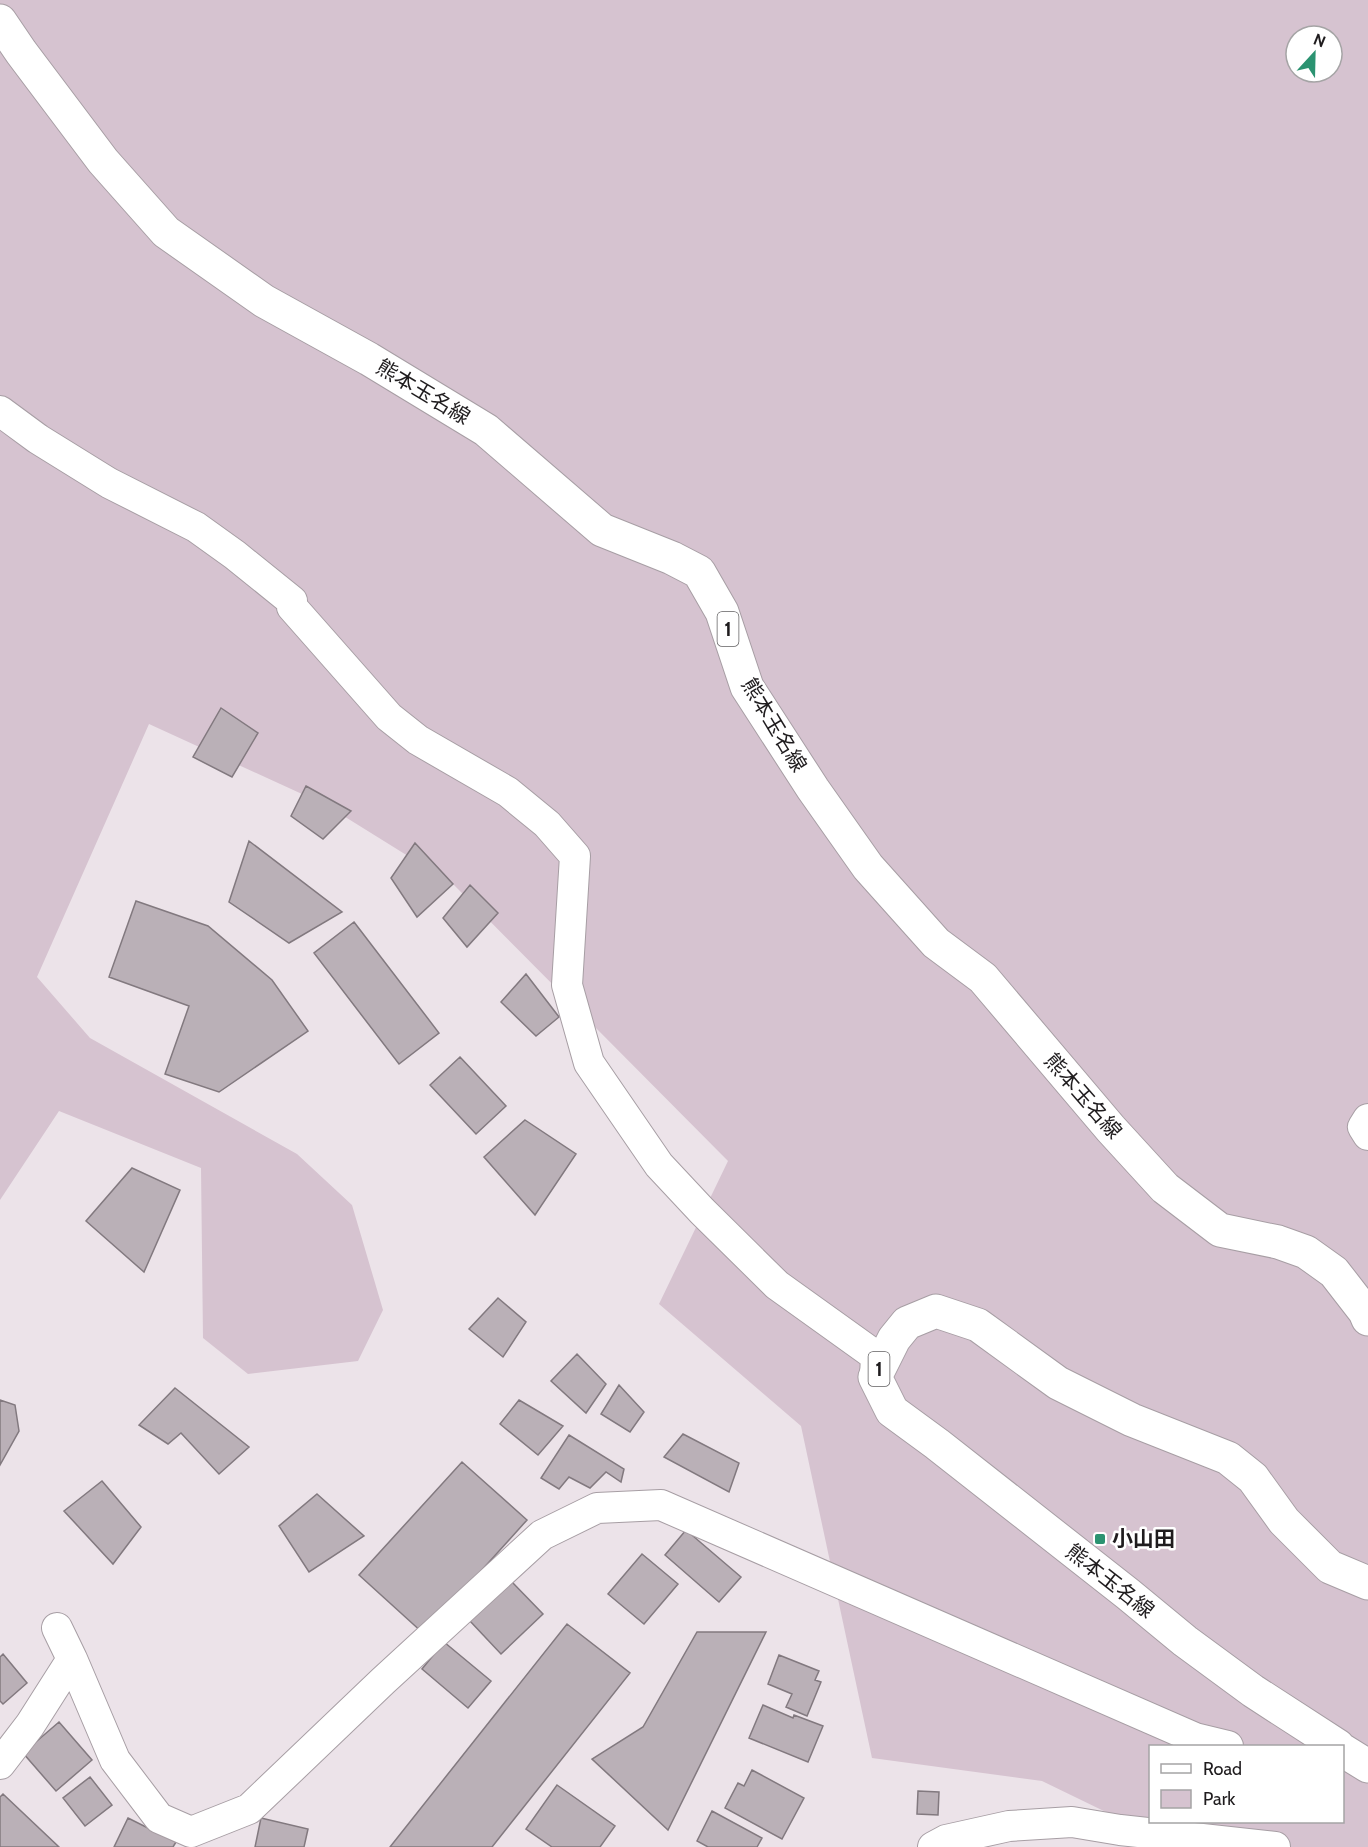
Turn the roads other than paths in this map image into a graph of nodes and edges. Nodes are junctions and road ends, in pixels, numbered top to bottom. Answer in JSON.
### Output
{"nodes":[{"id":1,"x":0,"y":21,"type":"edge"},
{"id":2,"x":0,"y":411,"type":"edge"},
{"id":3,"x":1368,"y":1119,"type":"edge"},
{"id":4,"x":1368,"y":1135,"type":"edge"},
{"id":5,"x":1368,"y":1319,"type":"edge"},
{"id":6,"x":875,"y":1377,"type":"junction"},
{"id":7,"x":1368,"y":1583,"type":"edge"},
{"id":8,"x":57,"y":1628,"type":"dead end"},
{"id":9,"x":72,"y":1659,"type":"junction"},
{"id":10,"x":1224,"y":1745,"type":"edge"},
{"id":11,"x":1333,"y":1745,"type":"edge"},
{"id":12,"x":0,"y":1764,"type":"edge"},
{"id":13,"x":1128,"y":1838,"type":"edge"},
{"id":14,"x":933,"y":1847,"type":"edge"},
{"id":15,"x":1275,"y":1847,"type":"edge"}],
"edges":[{"from":1,"to":5,"type":"main road","name":"熊本玉名線","number":"1"},
{"from":2,"to":6,"type":"street"},
{"from":3,"to":4,"type":"street"},
{"from":6,"to":7,"type":"main road","number":"1"},
{"from":6,"to":11,"type":"main road","name":"熊本玉名線","number":"1"},
{"from":8,"to":9,"type":"street"},
{"from":9,"to":10,"type":"street"},
{"from":9,"to":12,"type":"street"},
{"from":13,"to":14,"type":"street"},
{"from":13,"to":15,"type":"street"}]}
